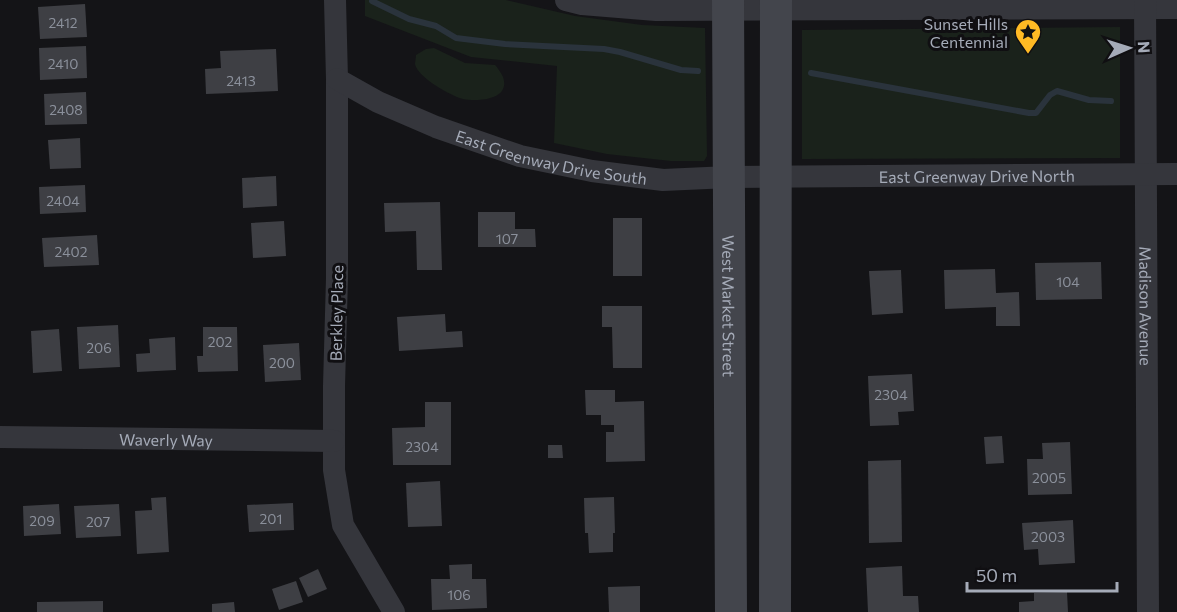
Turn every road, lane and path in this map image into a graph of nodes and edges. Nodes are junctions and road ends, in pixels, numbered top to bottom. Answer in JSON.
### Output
{"nodes":[{"id":1,"x":335,"y":0,"type":"edge"},
{"id":2,"x":566,"y":0,"type":"edge"},
{"id":3,"x":1145,"y":4,"type":"edge"},
{"id":4,"x":728,"y":5,"type":"edge"},
{"id":5,"x":776,"y":5,"type":"edge"},
{"id":6,"x":1177,"y":8,"type":"edge"},
{"id":7,"x":337,"y":80,"type":"junction"},
{"id":8,"x":1145,"y":174,"type":"junction"},
{"id":9,"x":1177,"y":174,"type":"edge"},
{"id":10,"x":729,"y":177,"type":"junction"},
{"id":11,"x":776,"y":177,"type":"junction"},
{"id":12,"x":0,"y":437,"type":"edge"},
{"id":13,"x":334,"y":441,"type":"junction"},
{"id":14,"x":394,"y":612,"type":"edge"},
{"id":15,"x":731,"y":612,"type":"edge"},
{"id":16,"x":775,"y":612,"type":"edge"},
{"id":17,"x":1148,"y":612,"type":"edge"}],
"edges":[{"from":1,"to":7,"type":"street","name":"Berkley Place"},
{"from":2,"to":4,"type":"street"},
{"from":3,"to":5,"type":"street"},
{"from":3,"to":6,"type":"street"},
{"from":3,"to":8,"type":"street","name":"Madison Avenue"},
{"from":4,"to":5,"type":"street"},
{"from":4,"to":10,"type":"main road","name":"West Market Street"},
{"from":5,"to":11,"type":"main road"},
{"from":7,"to":10,"type":"street","name":"East Greenway Drive South"},
{"from":7,"to":13,"type":"street","name":"Berkley Place"},
{"from":8,"to":9,"type":"street","name":"East Greenway Drive North"},
{"from":8,"to":11,"type":"street","name":"East Greenway Drive North"},
{"from":8,"to":17,"type":"street","name":"Madison Avenue"},
{"from":10,"to":11,"type":"street","name":"East Greenway Drive South"},
{"from":10,"to":15,"type":"main road","name":"West Market Street"},
{"from":11,"to":16,"type":"main road"},
{"from":12,"to":13,"type":"street","name":"Waverly Way"},
{"from":13,"to":14,"type":"street","name":"Berkley Place"}]}
